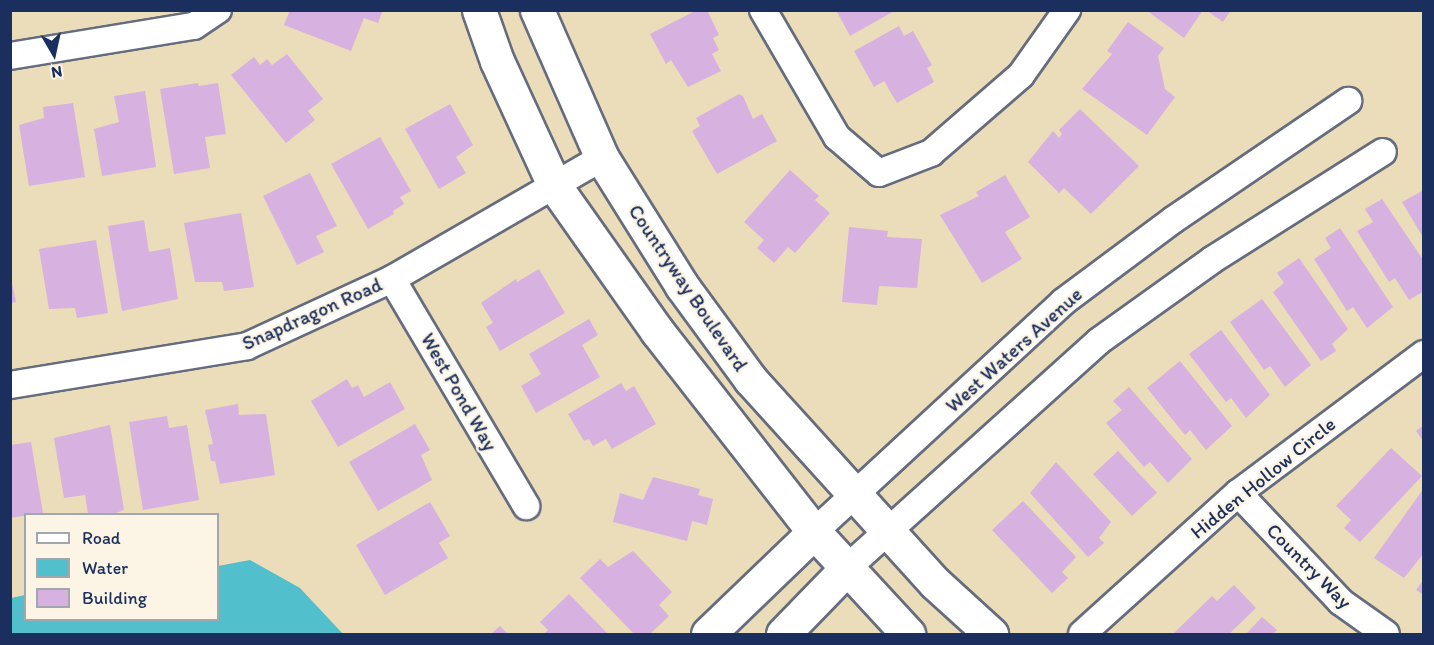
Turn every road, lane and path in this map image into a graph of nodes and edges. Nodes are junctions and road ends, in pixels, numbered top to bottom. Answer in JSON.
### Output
{"nodes":[{"id":1,"x":218,"y":10,"type":"edge"},
{"id":2,"x":479,"y":10,"type":"edge"},
{"id":3,"x":537,"y":10,"type":"edge"},
{"id":4,"x":762,"y":10,"type":"edge"},
{"id":5,"x":1067,"y":10,"type":"edge"},
{"id":6,"x":10,"y":56,"type":"edge"},
{"id":7,"x":1348,"y":101,"type":"dead end"},
{"id":8,"x":1383,"y":152,"type":"dead end"},
{"id":9,"x":602,"y":158,"type":"junction"},
{"id":10,"x":554,"y":185,"type":"junction"},
{"id":11,"x":392,"y":279,"type":"junction"},
{"id":12,"x":1424,"y":354,"type":"edge"},
{"id":13,"x":10,"y":385,"type":"edge"},
{"id":14,"x":1238,"y":493,"type":"junction"},
{"id":15,"x":854,"y":494,"type":"junction"},
{"id":16,"x":526,"y":506,"type":"dead end"},
{"id":17,"x":814,"y":531,"type":"junction"},
{"id":18,"x":888,"y":532,"type":"junction"},
{"id":19,"x":847,"y":568,"type":"junction"},
{"id":20,"x":708,"y":634,"type":"edge"},
{"id":21,"x":783,"y":634,"type":"edge"},
{"id":22,"x":908,"y":634,"type":"edge"},
{"id":23,"x":991,"y":634,"type":"edge"},
{"id":24,"x":1082,"y":634,"type":"edge"},
{"id":25,"x":1386,"y":634,"type":"edge"}],
"edges":[{"from":1,"to":6,"type":"street"},
{"from":2,"to":10,"type":"street"},
{"from":3,"to":9,"type":"street","name":"Countryway Boulevard"},
{"from":4,"to":5,"type":"street"},
{"from":7,"to":15,"type":"street","name":"West Waters Avenue"},
{"from":8,"to":18,"type":"street"},
{"from":9,"to":10,"type":"street","name":"Snapdragon Road"},
{"from":9,"to":15,"type":"street","name":"Countryway Boulevard"},
{"from":10,"to":11,"type":"street","name":"Snapdragon Road"},
{"from":10,"to":17,"type":"street"},
{"from":11,"to":13,"type":"street","name":"Snapdragon Road"},
{"from":11,"to":16,"type":"street","name":"West Pond Way"},
{"from":12,"to":14,"type":"street","name":"Hidden Hollow Circle"},
{"from":14,"to":24,"type":"street","name":"Hidden Hollow Circle"},
{"from":14,"to":25,"type":"street","name":"Country Way"},
{"from":15,"to":17,"type":"street","name":"West Waters Avenue"},
{"from":15,"to":18,"type":"street","name":"Countryway Boulevard"},
{"from":17,"to":19,"type":"street"},
{"from":17,"to":20,"type":"street","name":"West Waters Avenue"},
{"from":18,"to":19,"type":"street"},
{"from":18,"to":23,"type":"street","name":"Countryway Boulevard"},
{"from":19,"to":21,"type":"street"},
{"from":19,"to":22,"type":"street"}]}
